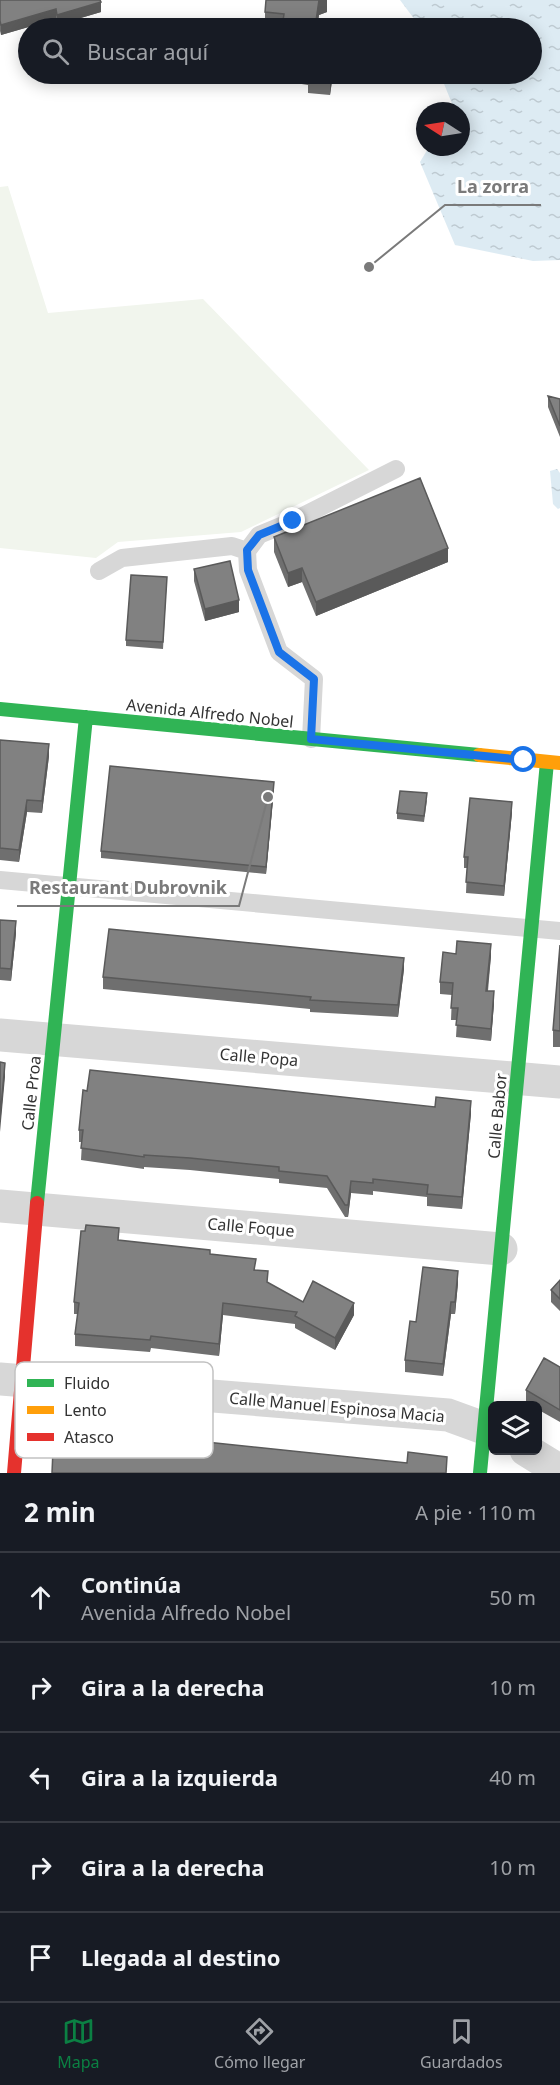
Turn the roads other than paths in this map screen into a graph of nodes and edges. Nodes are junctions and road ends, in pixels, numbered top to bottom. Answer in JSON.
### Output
{"nodes":[{"id":1,"x":396,"y":469,"type":"dead end"},
{"id":2,"x":247,"y":550,"type":"junction"},
{"id":3,"x":99,"y":571,"type":"dead end"},
{"id":4,"x":0,"y":709,"type":"edge"},
{"id":5,"x":86,"y":717,"type":"junction"},
{"id":6,"x":311,"y":739,"type":"junction"},
{"id":7,"x":554,"y":763,"type":"edge"},
{"id":8,"x":0,"y":880,"type":"edge"},
{"id":9,"x":69,"y":886,"type":"junction"},
{"id":10,"x":532,"y":928,"type":"junction"},
{"id":11,"x":560,"y":931,"type":"edge"},
{"id":12,"x":0,"y":1035,"type":"edge"},
{"id":13,"x":53,"y":1039,"type":"junction"},
{"id":14,"x":517,"y":1079,"type":"junction"},
{"id":15,"x":560,"y":1082,"type":"edge"},
{"id":16,"x":0,"y":1206,"type":"edge"},
{"id":17,"x":36,"y":1209,"type":"junction"},
{"id":18,"x":501,"y":1249,"type":"junction"},
{"id":19,"x":10,"y":1380,"type":"edge"},
{"id":20,"x":213,"y":1396,"type":"edge"},
{"id":21,"x":491,"y":1401,"type":"edge"},
{"id":22,"x":488,"y":1428,"type":"edge"},
{"id":23,"x":488,"y":1433,"type":"edge"},
{"id":24,"x":534,"y":1455,"type":"edge"},
{"id":25,"x":560,"y":1471,"type":"edge"},
{"id":26,"x":14,"y":1473,"type":"edge"},
{"id":27,"x":480,"y":1473,"type":"edge"}],
"edges":[{"from":1,"to":2,"type":"lane"},
{"from":2,"to":3,"type":"lane"},
{"from":2,"to":6,"type":"lane"},
{"from":4,"to":5,"type":"street","name":"Avenida Alfredo Nobel"},
{"from":5,"to":6,"type":"street","name":"Avenida Alfredo Nobel"},
{"from":5,"to":9,"type":"street","name":"Calle Proa"},
{"from":6,"to":7,"type":"street","name":"Avenida Alfredo Nobel"},
{"from":7,"to":10,"type":"street","name":"Calle Babor"},
{"from":8,"to":9,"type":"lane"},
{"from":9,"to":10,"type":"lane"},
{"from":9,"to":13,"type":"street","name":"Calle Proa"},
{"from":10,"to":11,"type":"lane"},
{"from":10,"to":14,"type":"street","name":"Calle Babor"},
{"from":12,"to":13,"type":"street","name":"Calle Popa"},
{"from":13,"to":14,"type":"street","name":"Calle Popa"},
{"from":13,"to":17,"type":"street","name":"Calle Proa"},
{"from":14,"to":15,"type":"street","name":"Calle Popa"},
{"from":14,"to":18,"type":"street","name":"Calle Babor"},
{"from":16,"to":17,"type":"street","name":"Calle Foque"},
{"from":17,"to":18,"type":"street","name":"Calle Foque"},
{"from":17,"to":19,"type":"street","name":"Calle Proa"},
{"from":18,"to":21,"type":"street","name":"Calle Babor"},
{"from":19,"to":26,"type":"street","name":"Calle Proa"},
{"from":20,"to":22,"type":"street","name":"Calle Manuel Espinosa Macia"},
{"from":23,"to":27,"type":"street","name":"Calle Babor"},
{"from":24,"to":25,"type":"street"}]}
